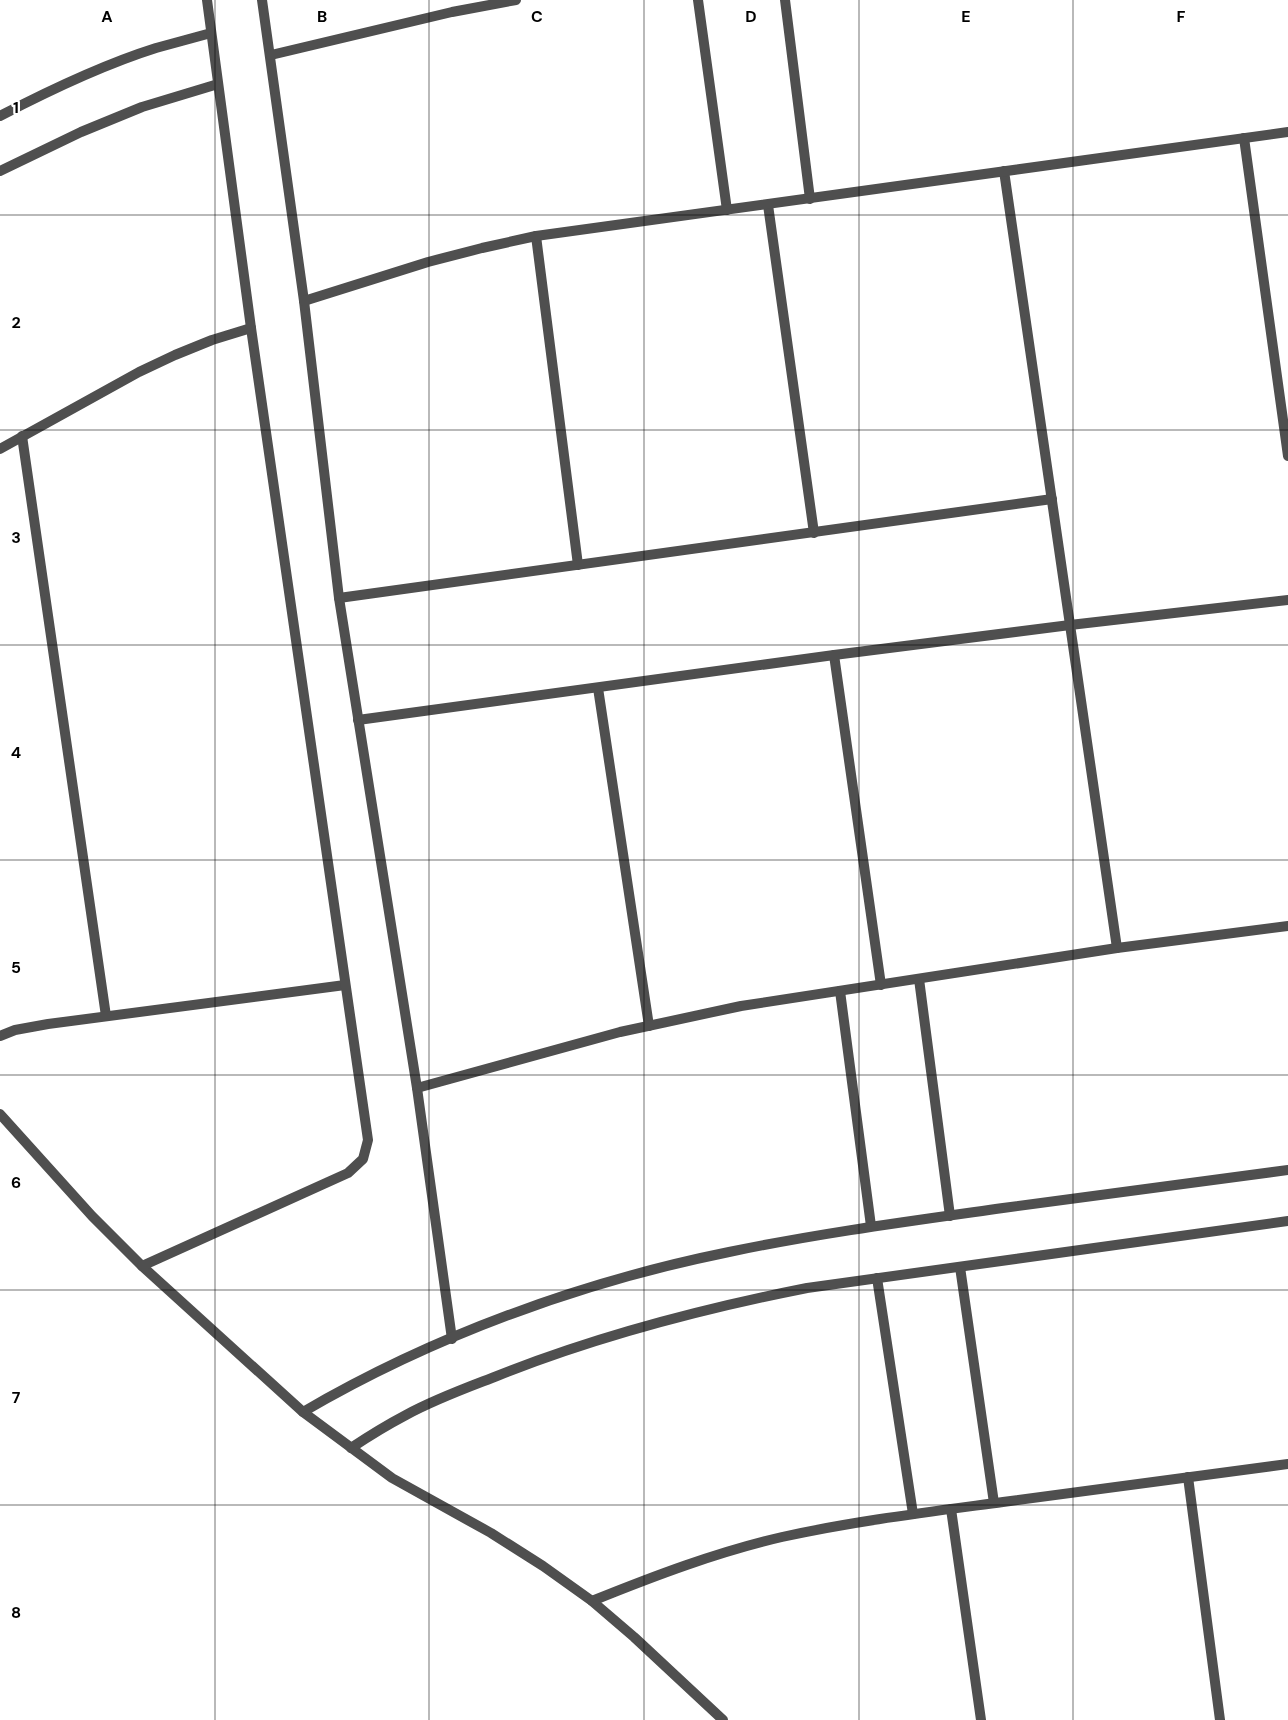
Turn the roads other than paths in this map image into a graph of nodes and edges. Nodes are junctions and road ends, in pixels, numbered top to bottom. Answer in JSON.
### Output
{"nodes":[{"id":1,"x":207,"y":0,"type":"edge"},
{"id":2,"x":516,"y":0,"type":"edge"},
{"id":3,"x":698,"y":0,"type":"edge"},
{"id":4,"x":785,"y":0,"type":"edge"},
{"id":5,"x":266,"y":1,"type":"edge"},
{"id":6,"x":212,"y":33,"type":"junction"},
{"id":7,"x":271,"y":56,"type":"junction"},
{"id":8,"x":218,"y":84,"type":"junction"},
{"id":9,"x":0,"y":116,"type":"edge"},
{"id":10,"x":1288,"y":132,"type":"edge"},
{"id":11,"x":1244,"y":138,"type":"junction"},
{"id":12,"x":0,"y":171,"type":"edge"},
{"id":13,"x":1004,"y":171,"type":"junction"},
{"id":14,"x":810,"y":199,"type":"junction"},
{"id":15,"x":768,"y":205,"type":"junction"},
{"id":16,"x":727,"y":210,"type":"junction"},
{"id":17,"x":536,"y":236,"type":"junction"},
{"id":18,"x":304,"y":301,"type":"junction"},
{"id":19,"x":251,"y":328,"type":"junction"},
{"id":20,"x":22,"y":436,"type":"junction"},
{"id":21,"x":0,"y":449,"type":"edge"},
{"id":22,"x":1288,"y":456,"type":"edge"},
{"id":23,"x":1052,"y":499,"type":"junction"},
{"id":24,"x":814,"y":533,"type":"junction"},
{"id":25,"x":578,"y":565,"type":"junction"},
{"id":26,"x":339,"y":598,"type":"junction"},
{"id":27,"x":1288,"y":600,"type":"edge"},
{"id":28,"x":1070,"y":625,"type":"junction"},
{"id":29,"x":834,"y":655,"type":"junction"},
{"id":30,"x":598,"y":688,"type":"junction"},
{"id":31,"x":358,"y":720,"type":"junction"},
{"id":32,"x":1288,"y":926,"type":"edge"},
{"id":33,"x":1117,"y":948,"type":"junction"},
{"id":34,"x":919,"y":979,"type":"junction"},
{"id":35,"x":345,"y":985,"type":"junction"},
{"id":36,"x":881,"y":985,"type":"junction"},
{"id":37,"x":840,"y":991,"type":"junction"},
{"id":38,"x":106,"y":1016,"type":"junction"},
{"id":39,"x":650,"y":1026,"type":"junction"},
{"id":40,"x":0,"y":1036,"type":"edge"},
{"id":41,"x":417,"y":1088,"type":"junction"},
{"id":42,"x":0,"y":1114,"type":"edge"},
{"id":43,"x":1288,"y":1170,"type":"edge"},
{"id":44,"x":950,"y":1216,"type":"junction"},
{"id":45,"x":1288,"y":1221,"type":"edge"},
{"id":46,"x":871,"y":1226,"type":"junction"},
{"id":47,"x":142,"y":1266,"type":"junction"},
{"id":48,"x":960,"y":1267,"type":"junction"},
{"id":49,"x":877,"y":1278,"type":"junction"},
{"id":50,"x":452,"y":1339,"type":"junction"},
{"id":51,"x":303,"y":1412,"type":"junction"},
{"id":52,"x":351,"y":1448,"type":"junction"},
{"id":53,"x":1288,"y":1464,"type":"edge"},
{"id":54,"x":1188,"y":1477,"type":"junction"},
{"id":55,"x":994,"y":1503,"type":"junction"},
{"id":56,"x":951,"y":1509,"type":"junction"},
{"id":57,"x":912,"y":1514,"type":"junction"},
{"id":58,"x":592,"y":1602,"type":"junction"},
{"id":59,"x":723,"y":1720,"type":"edge"},
{"id":60,"x":981,"y":1720,"type":"edge"},
{"id":61,"x":1220,"y":1720,"type":"edge"}],
"edges":[{"from":1,"to":6,"type":"street"},
{"from":2,"to":7,"type":"street"},
{"from":3,"to":16,"type":"street"},
{"from":4,"to":14,"type":"street"},
{"from":5,"to":7,"type":"street"},
{"from":6,"to":8,"type":"street"},
{"from":6,"to":9,"type":"street"},
{"from":7,"to":18,"type":"street"},
{"from":8,"to":12,"type":"street"},
{"from":8,"to":19,"type":"street"},
{"from":10,"to":11,"type":"street"},
{"from":11,"to":13,"type":"street"},
{"from":11,"to":22,"type":"street"},
{"from":13,"to":14,"type":"street"},
{"from":13,"to":23,"type":"street"},
{"from":14,"to":15,"type":"street"},
{"from":15,"to":16,"type":"street"},
{"from":15,"to":24,"type":"street"},
{"from":16,"to":17,"type":"street"},
{"from":17,"to":18,"type":"street"},
{"from":17,"to":25,"type":"street"},
{"from":18,"to":26,"type":"street"},
{"from":19,"to":20,"type":"street"},
{"from":19,"to":35,"type":"street"},
{"from":20,"to":21,"type":"street"},
{"from":20,"to":38,"type":"street"},
{"from":23,"to":24,"type":"street"},
{"from":23,"to":28,"type":"street"},
{"from":24,"to":25,"type":"street"},
{"from":25,"to":26,"type":"street"},
{"from":26,"to":31,"type":"street"},
{"from":27,"to":28,"type":"street"},
{"from":28,"to":29,"type":"street"},
{"from":28,"to":33,"type":"street"},
{"from":29,"to":30,"type":"street"},
{"from":29,"to":36,"type":"street"},
{"from":30,"to":31,"type":"street"},
{"from":30,"to":39,"type":"street"},
{"from":31,"to":41,"type":"street"},
{"from":32,"to":33,"type":"street"},
{"from":33,"to":34,"type":"street"},
{"from":34,"to":36,"type":"street"},
{"from":34,"to":44,"type":"street"},
{"from":35,"to":38,"type":"street"},
{"from":35,"to":47,"type":"street"},
{"from":36,"to":37,"type":"street"},
{"from":37,"to":39,"type":"street"},
{"from":37,"to":46,"type":"street"},
{"from":38,"to":40,"type":"street"},
{"from":39,"to":41,"type":"street"},
{"from":41,"to":50,"type":"street"},
{"from":42,"to":47,"type":"street"},
{"from":43,"to":44,"type":"street"},
{"from":44,"to":46,"type":"street"},
{"from":45,"to":48,"type":"street"},
{"from":46,"to":50,"type":"street"},
{"from":47,"to":51,"type":"street"},
{"from":48,"to":49,"type":"street"},
{"from":48,"to":55,"type":"street"},
{"from":49,"to":52,"type":"street"},
{"from":49,"to":57,"type":"street"},
{"from":50,"to":51,"type":"street"},
{"from":51,"to":52,"type":"street"},
{"from":52,"to":58,"type":"street"},
{"from":53,"to":54,"type":"street"},
{"from":54,"to":55,"type":"street"},
{"from":54,"to":61,"type":"street"},
{"from":55,"to":56,"type":"street"},
{"from":56,"to":57,"type":"street"},
{"from":56,"to":60,"type":"street"},
{"from":57,"to":58,"type":"street"},
{"from":58,"to":59,"type":"street"}]}
